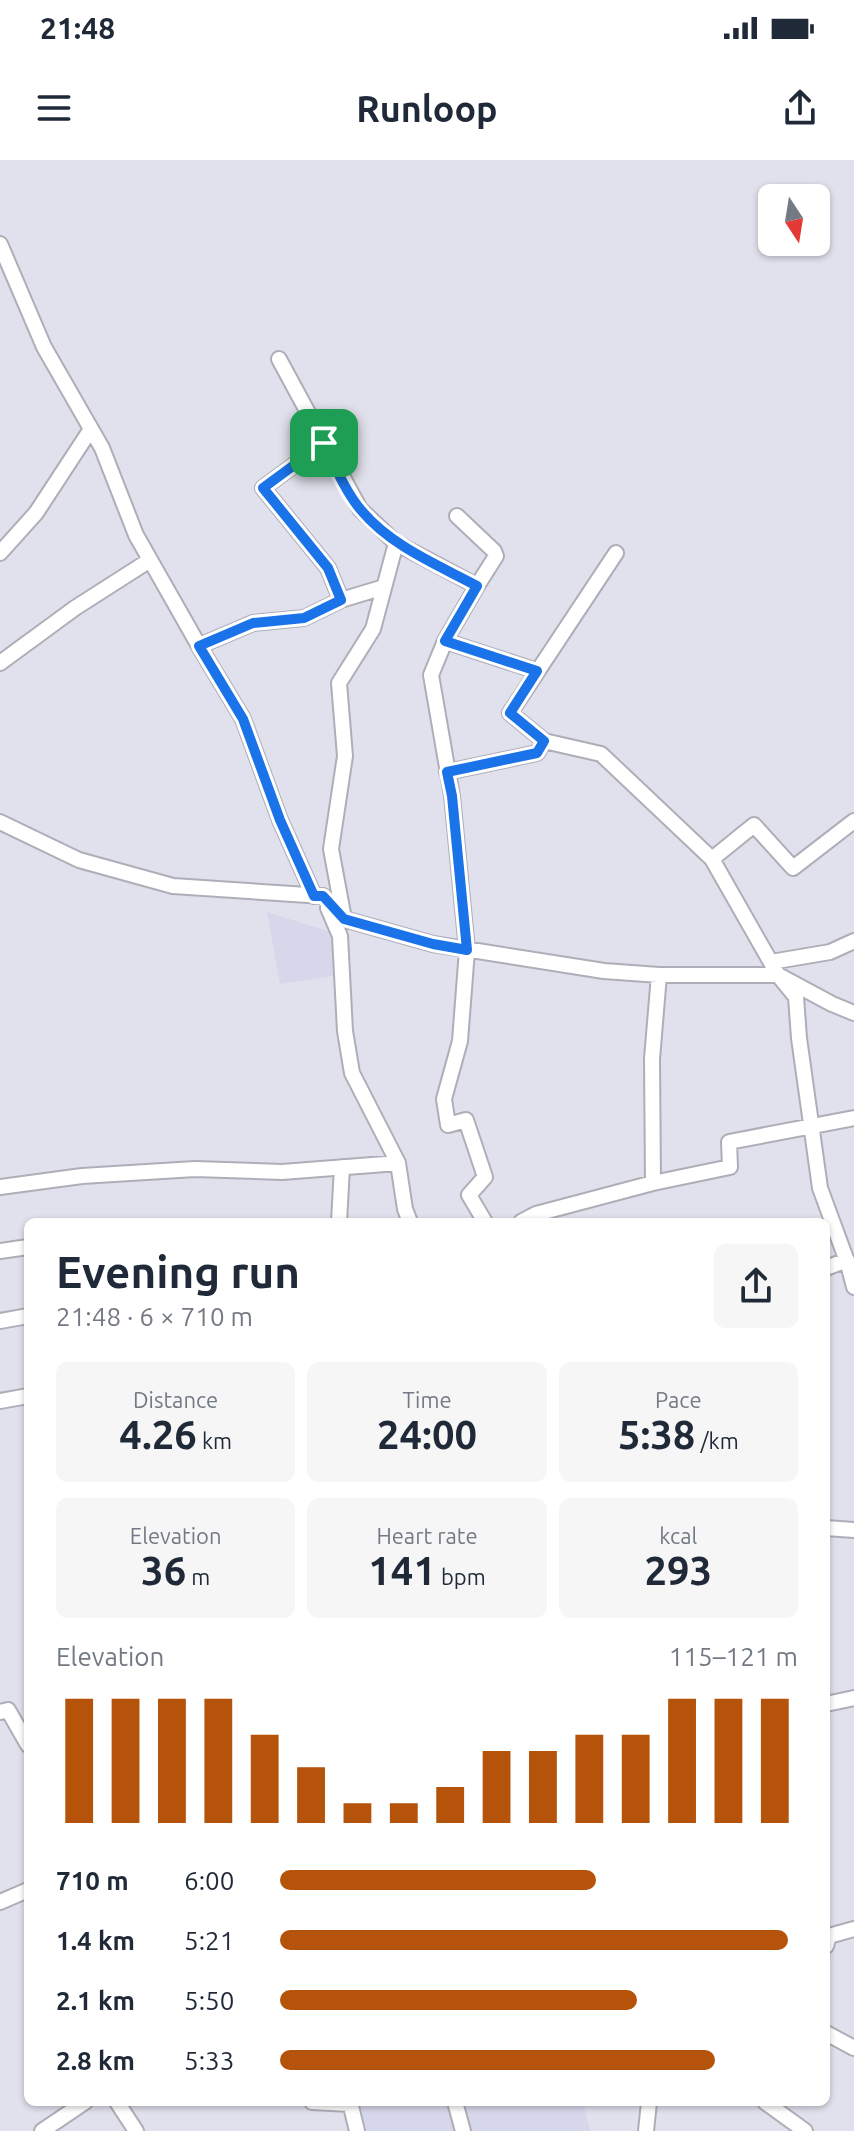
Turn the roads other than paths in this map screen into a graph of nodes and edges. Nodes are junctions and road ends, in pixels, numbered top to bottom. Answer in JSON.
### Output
{"nodes":[{"id":1,"x":0,"y":244,"type":"edge"},
{"id":2,"x":279,"y":359,"type":"dead end"},
{"id":3,"x":91,"y":429,"type":"junction"},
{"id":4,"x":324,"y":443,"type":"junction"},
{"id":5,"x":457,"y":516,"type":"dead end"},
{"id":6,"x":396,"y":543,"type":"junction"},
{"id":7,"x":0,"y":553,"type":"edge"},
{"id":8,"x":616,"y":553,"type":"dead end"},
{"id":9,"x":150,"y":560,"type":"junction"},
{"id":10,"x":477,"y":586,"type":"junction"},
{"id":11,"x":384,"y":587,"type":"junction"},
{"id":12,"x":341,"y":600,"type":"junction"},
{"id":13,"x":445,"y":641,"type":"junction"},
{"id":14,"x":199,"y":646,"type":"junction"},
{"id":15,"x":0,"y":663,"type":"edge"},
{"id":16,"x":537,"y":671,"type":"junction"},
{"id":17,"x":544,"y":741,"type":"junction"},
{"id":18,"x":447,"y":772,"type":"junction"},
{"id":19,"x":854,"y":821,"type":"edge"},
{"id":20,"x":0,"y":822,"type":"edge"},
{"id":21,"x":712,"y":859,"type":"junction"},
{"id":22,"x":319,"y":896,"type":"junction"},
{"id":23,"x":344,"y":919,"type":"junction"},
{"id":24,"x":854,"y":941,"type":"edge"},
{"id":25,"x":467,"y":950,"type":"junction"},
{"id":26,"x":774,"y":968,"type":"junction"},
{"id":27,"x":659,"y":975,"type":"junction"},
{"id":28,"x":854,"y":1013,"type":"edge"},
{"id":29,"x":854,"y":1118,"type":"edge"},
{"id":30,"x":811,"y":1125,"type":"junction"},
{"id":31,"x":398,"y":1163,"type":"junction"},
{"id":32,"x":342,"y":1167,"type":"junction"},
{"id":33,"x":653,"y":1183,"type":"junction"},
{"id":34,"x":0,"y":1187,"type":"edge"},
{"id":35,"x":339,"y":1218,"type":"edge"},
{"id":36,"x":408,"y":1218,"type":"edge"},
{"id":37,"x":483,"y":1218,"type":"edge"},
{"id":38,"x":528,"y":1218,"type":"edge"},
{"id":39,"x":24,"y":1248,"type":"edge"},
{"id":40,"x":0,"y":1251,"type":"edge"},
{"id":41,"x":847,"y":1260,"type":"junction"},
{"id":42,"x":830,"y":1266,"type":"edge"},
{"id":43,"x":854,"y":1287,"type":"edge"},
{"id":44,"x":24,"y":1317,"type":"edge"},
{"id":45,"x":0,"y":1321,"type":"edge"},
{"id":46,"x":24,"y":1397,"type":"edge"},
{"id":47,"x":0,"y":1401,"type":"edge"},
{"id":48,"x":830,"y":1528,"type":"edge"},
{"id":49,"x":854,"y":1530,"type":"edge"},
{"id":50,"x":854,"y":1698,"type":"edge"},
{"id":51,"x":830,"y":1703,"type":"edge"},
{"id":52,"x":0,"y":1712,"type":"edge"},
{"id":53,"x":24,"y":1738,"type":"edge"},
{"id":54,"x":24,"y":1892,"type":"edge"},
{"id":55,"x":0,"y":1902,"type":"edge"},
{"id":56,"x":854,"y":1929,"type":"edge"},
{"id":57,"x":830,"y":1936,"type":"edge"},
{"id":58,"x":830,"y":2035,"type":"edge"},
{"id":59,"x":854,"y":2048,"type":"edge"},
{"id":60,"x":79,"y":2106,"type":"edge"},
{"id":61,"x":120,"y":2106,"type":"edge"},
{"id":62,"x":351,"y":2106,"type":"edge"},
{"id":63,"x":456,"y":2106,"type":"edge"},
{"id":64,"x":649,"y":2106,"type":"edge"},
{"id":65,"x":771,"y":2106,"type":"edge"},
{"id":66,"x":42,"y":2131,"type":"edge"},
{"id":67,"x":136,"y":2131,"type":"edge"},
{"id":68,"x":357,"y":2131,"type":"edge"},
{"id":69,"x":463,"y":2131,"type":"edge"},
{"id":70,"x":646,"y":2131,"type":"edge"},
{"id":71,"x":805,"y":2131,"type":"edge"}],
"edges":[{"from":1,"to":3,"type":"street"},
{"from":2,"to":4,"type":"street"},
{"from":3,"to":7,"type":"street"},
{"from":3,"to":9,"type":"street"},
{"from":4,"to":6,"type":"street"},
{"from":4,"to":12,"type":"street"},
{"from":5,"to":10,"type":"street"},
{"from":6,"to":10,"type":"street"},
{"from":6,"to":11,"type":"street"},
{"from":8,"to":16,"type":"street"},
{"from":9,"to":14,"type":"street"},
{"from":9,"to":15,"type":"street"},
{"from":10,"to":13,"type":"street"},
{"from":11,"to":12,"type":"street"},
{"from":11,"to":23,"type":"street"},
{"from":12,"to":14,"type":"street"},
{"from":13,"to":16,"type":"street"},
{"from":13,"to":18,"type":"street"},
{"from":14,"to":22,"type":"street"},
{"from":16,"to":17,"type":"street"},
{"from":17,"to":18,"type":"street"},
{"from":17,"to":21,"type":"street"},
{"from":18,"to":25,"type":"street"},
{"from":19,"to":21,"type":"street"},
{"from":20,"to":22,"type":"street"},
{"from":21,"to":26,"type":"street"},
{"from":22,"to":23,"type":"street"},
{"from":22,"to":31,"type":"street"},
{"from":23,"to":25,"type":"street"},
{"from":24,"to":26,"type":"street"},
{"from":25,"to":27,"type":"street"},
{"from":25,"to":37,"type":"street"},
{"from":26,"to":27,"type":"street"},
{"from":26,"to":28,"type":"street"},
{"from":26,"to":30,"type":"street"},
{"from":27,"to":33,"type":"street"},
{"from":29,"to":30,"type":"street"},
{"from":30,"to":33,"type":"street"},
{"from":30,"to":41,"type":"street"},
{"from":31,"to":32,"type":"street"},
{"from":31,"to":36,"type":"street"},
{"from":32,"to":34,"type":"street"},
{"from":32,"to":35,"type":"street"},
{"from":33,"to":38,"type":"street"},
{"from":39,"to":40,"type":"street"},
{"from":41,"to":42,"type":"street"},
{"from":41,"to":43,"type":"street"},
{"from":44,"to":45,"type":"street"},
{"from":46,"to":47,"type":"street"},
{"from":48,"to":49,"type":"street"},
{"from":50,"to":51,"type":"street"},
{"from":52,"to":53,"type":"street"},
{"from":54,"to":55,"type":"street"},
{"from":56,"to":57,"type":"street"},
{"from":58,"to":59,"type":"street"},
{"from":60,"to":66,"type":"street"},
{"from":61,"to":67,"type":"street"},
{"from":62,"to":68,"type":"street"},
{"from":63,"to":69,"type":"street"},
{"from":64,"to":70,"type":"street"},
{"from":65,"to":71,"type":"street"}]}
